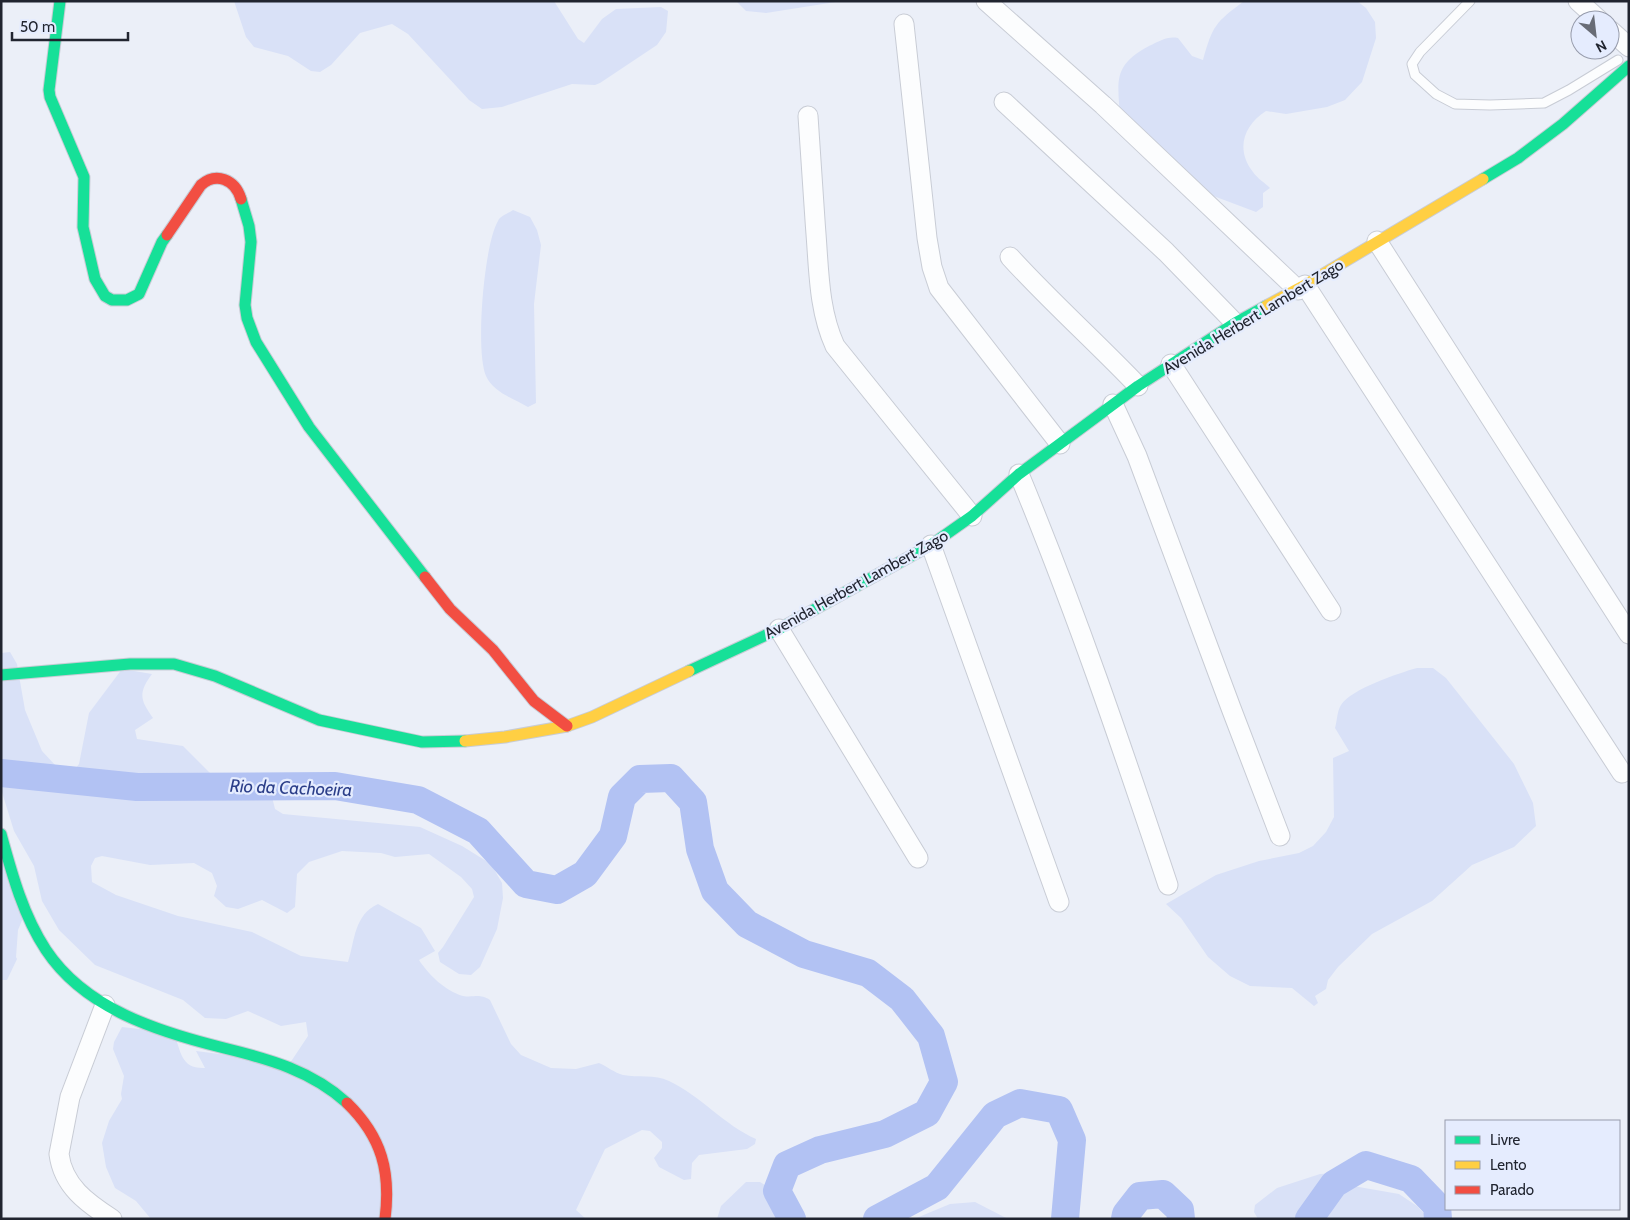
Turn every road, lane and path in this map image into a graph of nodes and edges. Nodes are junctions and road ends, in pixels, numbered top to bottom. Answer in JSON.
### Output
{"nodes":[{"id":1,"x":60,"y":1,"type":"edge"},
{"id":2,"x":986,"y":1,"type":"edge"},
{"id":3,"x":1470,"y":1,"type":"edge"},
{"id":4,"x":1578,"y":1,"type":"edge"},
{"id":5,"x":1588,"y":10,"type":"edge"},
{"id":6,"x":904,"y":24,"type":"dead end"},
{"id":7,"x":1629,"y":52,"type":"edge"},
{"id":8,"x":1629,"y":66,"type":"edge"},
{"id":9,"x":1004,"y":102,"type":"dead end"},
{"id":10,"x":808,"y":116,"type":"dead end"},
{"id":11,"x":1378,"y":241,"type":"junction"},
{"id":12,"x":1010,"y":257,"type":"dead end"},
{"id":13,"x":1301,"y":288,"type":"junction"},
{"id":14,"x":1235,"y":323,"type":"junction"},
{"id":15,"x":1171,"y":364,"type":"junction"},
{"id":16,"x":1138,"y":386,"type":"junction"},
{"id":17,"x":1113,"y":404,"type":"junction"},
{"id":18,"x":1060,"y":444,"type":"junction"},
{"id":19,"x":1019,"y":474,"type":"junction"},
{"id":20,"x":972,"y":516,"type":"junction"},
{"id":21,"x":931,"y":545,"type":"junction"},
{"id":22,"x":1331,"y":611,"type":"dead end"},
{"id":23,"x":779,"y":630,"type":"junction"},
{"id":24,"x":1629,"y":634,"type":"edge"},
{"id":25,"x":1,"y":674,"type":"edge"},
{"id":26,"x":567,"y":726,"type":"junction"},
{"id":27,"x":1622,"y":773,"type":"dead end"},
{"id":28,"x":1,"y":834,"type":"edge"},
{"id":29,"x":1280,"y":836,"type":"dead end"},
{"id":30,"x":918,"y":858,"type":"dead end"},
{"id":31,"x":1168,"y":885,"type":"dead end"},
{"id":32,"x":1059,"y":902,"type":"dead end"},
{"id":33,"x":105,"y":1005,"type":"junction"},
{"id":34,"x":112,"y":1219,"type":"edge"},
{"id":35,"x":385,"y":1219,"type":"edge"}],
"edges":[{"from":1,"to":26,"type":"street"},
{"from":2,"to":13,"type":"street"},
{"from":3,"to":7,"type":"lane"},
{"from":4,"to":5,"type":"street"},
{"from":6,"to":18,"type":"street"},
{"from":8,"to":11,"type":"street","name":"Avenida Herbert Lambert Zago"},
{"from":9,"to":14,"type":"street"},
{"from":10,"to":20,"type":"street"},
{"from":11,"to":13,"type":"street","name":"Avenida Herbert Lambert Zago"},
{"from":11,"to":24,"type":"street"},
{"from":12,"to":16,"type":"street"},
{"from":13,"to":14,"type":"street","name":"Avenida Herbert Lambert Zago"},
{"from":13,"to":27,"type":"street"},
{"from":14,"to":15,"type":"street","name":"Avenida Herbert Lambert Zago"},
{"from":15,"to":16,"type":"street","name":"Avenida Herbert Lambert Zago"},
{"from":15,"to":22,"type":"street"},
{"from":16,"to":17,"type":"street","name":"Avenida Herbert Lambert Zago"},
{"from":17,"to":18,"type":"street","name":"Avenida Herbert Lambert Zago"},
{"from":17,"to":29,"type":"street"},
{"from":18,"to":19,"type":"street","name":"Avenida Herbert Lambert Zago"},
{"from":19,"to":20,"type":"street","name":"Avenida Herbert Lambert Zago"},
{"from":19,"to":31,"type":"street"},
{"from":20,"to":21,"type":"street","name":"Avenida Herbert Lambert Zago"},
{"from":21,"to":23,"type":"street","name":"Avenida Herbert Lambert Zago"},
{"from":21,"to":32,"type":"street"},
{"from":23,"to":26,"type":"street","name":"Avenida Herbert Lambert Zago"},
{"from":23,"to":30,"type":"street"},
{"from":25,"to":26,"type":"street","name":"Avenida Herbert Lambert Zago"},
{"from":28,"to":33,"type":"street"},
{"from":33,"to":34,"type":"street"},
{"from":33,"to":35,"type":"street"}]}
